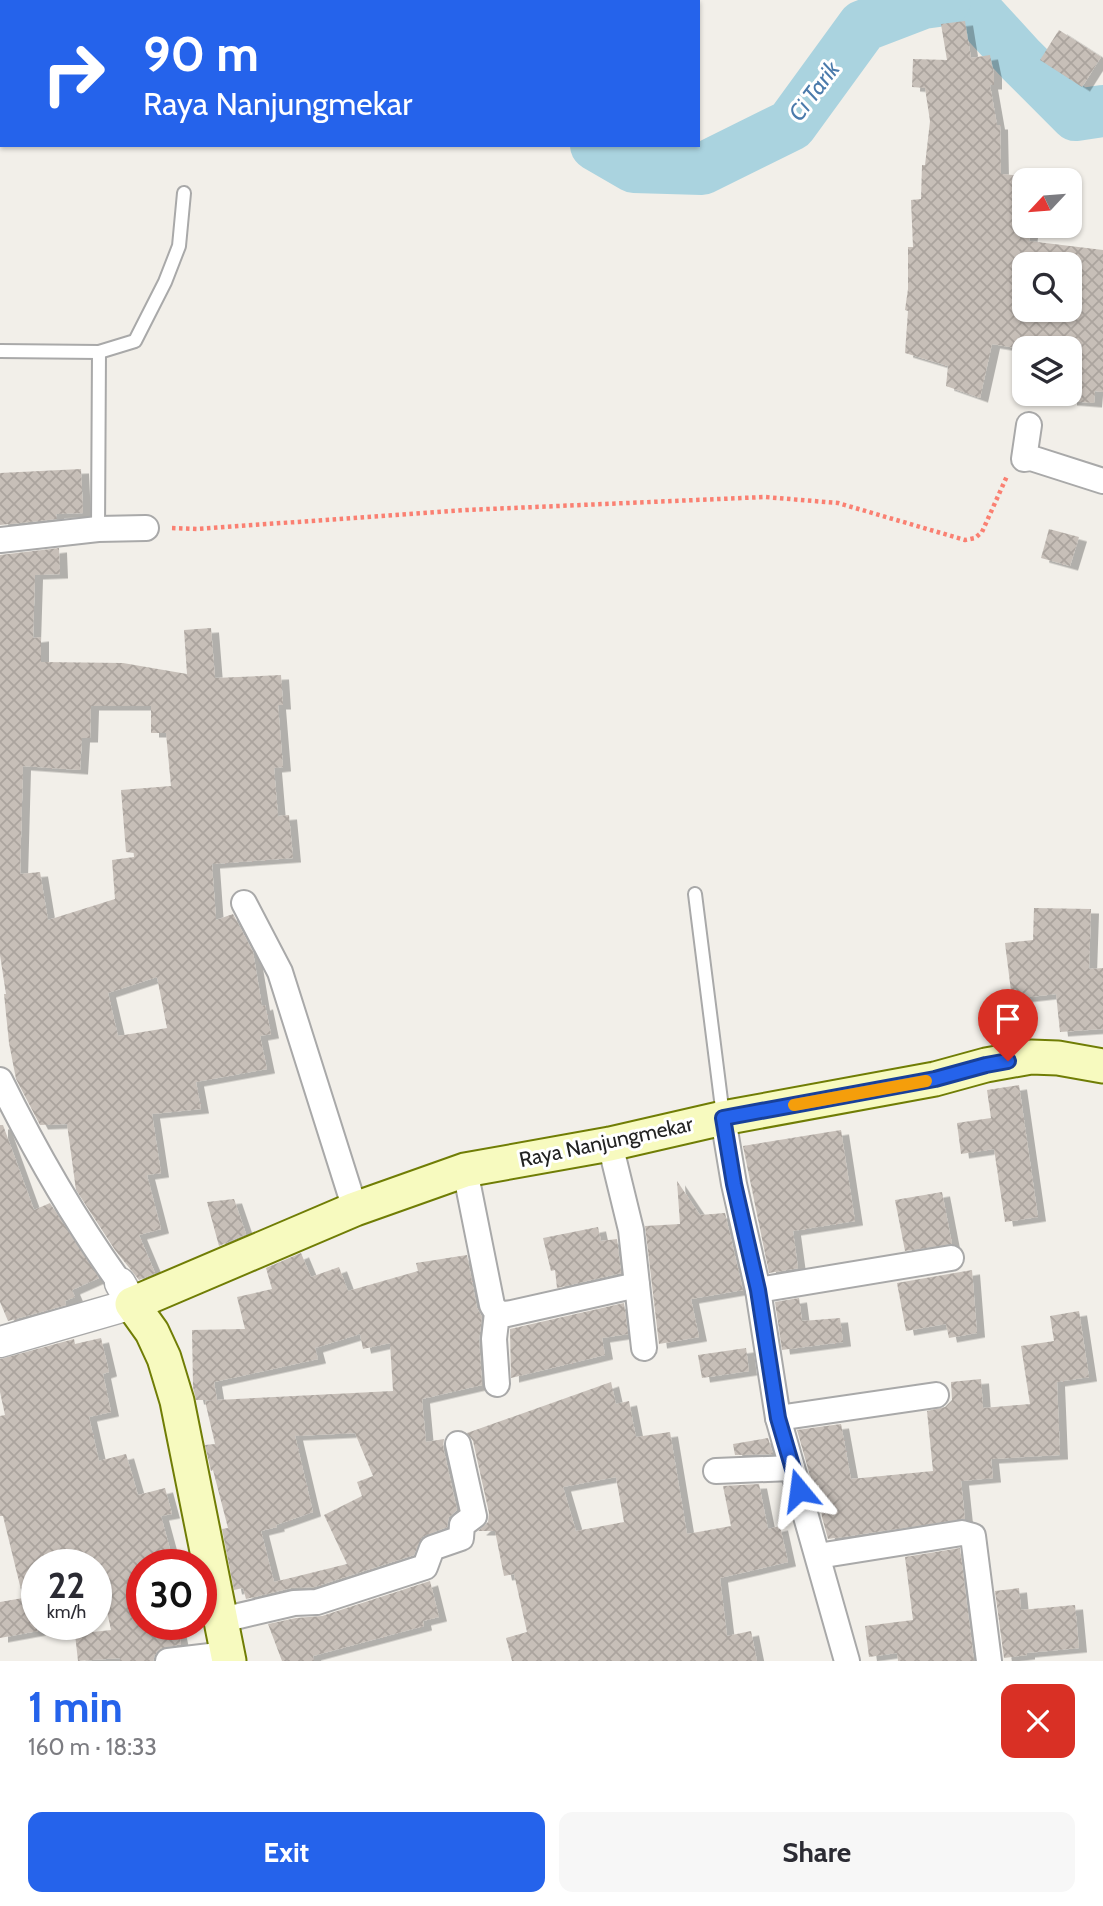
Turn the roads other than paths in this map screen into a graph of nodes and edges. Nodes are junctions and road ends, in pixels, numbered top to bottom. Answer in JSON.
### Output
{"nodes":[{"id":1,"x":184,"y":193,"type":"dead end"},
{"id":2,"x":0,"y":351,"type":"edge"},
{"id":3,"x":99,"y":352,"type":"junction"},
{"id":4,"x":1029,"y":425,"type":"dead end"},
{"id":5,"x":1103,"y":481,"type":"edge"},
{"id":6,"x":146,"y":528,"type":"road end"},
{"id":7,"x":98,"y":529,"type":"junction"},
{"id":8,"x":0,"y":540,"type":"edge"},
{"id":9,"x":695,"y":894,"type":"dead end"},
{"id":10,"x":244,"y":903,"type":"dead end"},
{"id":11,"x":1102,"y":1065,"type":"edge"},
{"id":12,"x":0,"y":1080,"type":"edge"},
{"id":13,"x":723,"y":1118,"type":"junction"},
{"id":14,"x":610,"y":1144,"type":"junction"},
{"id":15,"x":465,"y":1170,"type":"junction"},
{"id":16,"x":355,"y":1209,"type":"junction"},
{"id":17,"x":951,"y":1258,"type":"dead end"},
{"id":18,"x":637,"y":1285,"type":"junction"},
{"id":19,"x":758,"y":1290,"type":"junction"},
{"id":20,"x":126,"y":1294,"type":"junction"},
{"id":21,"x":497,"y":1313,"type":"junction"},
{"id":22,"x":0,"y":1342,"type":"edge"},
{"id":23,"x":644,"y":1348,"type":"dead end"},
{"id":24,"x":497,"y":1384,"type":"dead end"},
{"id":25,"x":936,"y":1395,"type":"dead end"},
{"id":26,"x":778,"y":1418,"type":"junction"},
{"id":27,"x":458,"y":1444,"type":"dead end"},
{"id":28,"x":792,"y":1468,"type":"junction"},
{"id":29,"x":716,"y":1471,"type":"dead end"},
{"id":30,"x":818,"y":1556,"type":"junction"},
{"id":31,"x":222,"y":1620,"type":"junction"},
{"id":32,"x":228,"y":1658,"type":"edge"},
{"id":33,"x":168,"y":1661,"type":"edge"},
{"id":34,"x":847,"y":1661,"type":"edge"},
{"id":35,"x":989,"y":1661,"type":"edge"}],
"edges":[{"from":1,"to":3,"type":"lane"},
{"from":2,"to":3,"type":"lane"},
{"from":3,"to":7,"type":"lane"},
{"from":4,"to":5,"type":"street"},
{"from":6,"to":7,"type":"street"},
{"from":7,"to":8,"type":"street"},
{"from":9,"to":13,"type":"lane"},
{"from":10,"to":16,"type":"street"},
{"from":11,"to":13,"type":"main road","name":"Raya Nanjungmekar"},
{"from":12,"to":20,"type":"street"},
{"from":13,"to":14,"type":"main road","name":"Raya Nanjungmekar"},
{"from":13,"to":19,"type":"street"},
{"from":14,"to":15,"type":"main road","name":"Raya Nanjungmekar"},
{"from":14,"to":18,"type":"street"},
{"from":15,"to":16,"type":"main road","name":"Raya Nanjungmekar"},
{"from":15,"to":21,"type":"street"},
{"from":16,"to":20,"type":"main road","name":"Raya Nanjungmekar"},
{"from":17,"to":19,"type":"street"},
{"from":18,"to":21,"type":"street"},
{"from":18,"to":23,"type":"street"},
{"from":19,"to":26,"type":"street"},
{"from":20,"to":22,"type":"street","name":"Raya Nanjungmekar"},
{"from":20,"to":31,"type":"main road"},
{"from":21,"to":24,"type":"street"},
{"from":25,"to":26,"type":"street"},
{"from":26,"to":28,"type":"street"},
{"from":27,"to":31,"type":"street"},
{"from":28,"to":29,"type":"street"},
{"from":28,"to":30,"type":"street"},
{"from":30,"to":34,"type":"street"},
{"from":30,"to":35,"type":"street"},
{"from":31,"to":32,"type":"main road"},
{"from":32,"to":33,"type":"street"}]}
